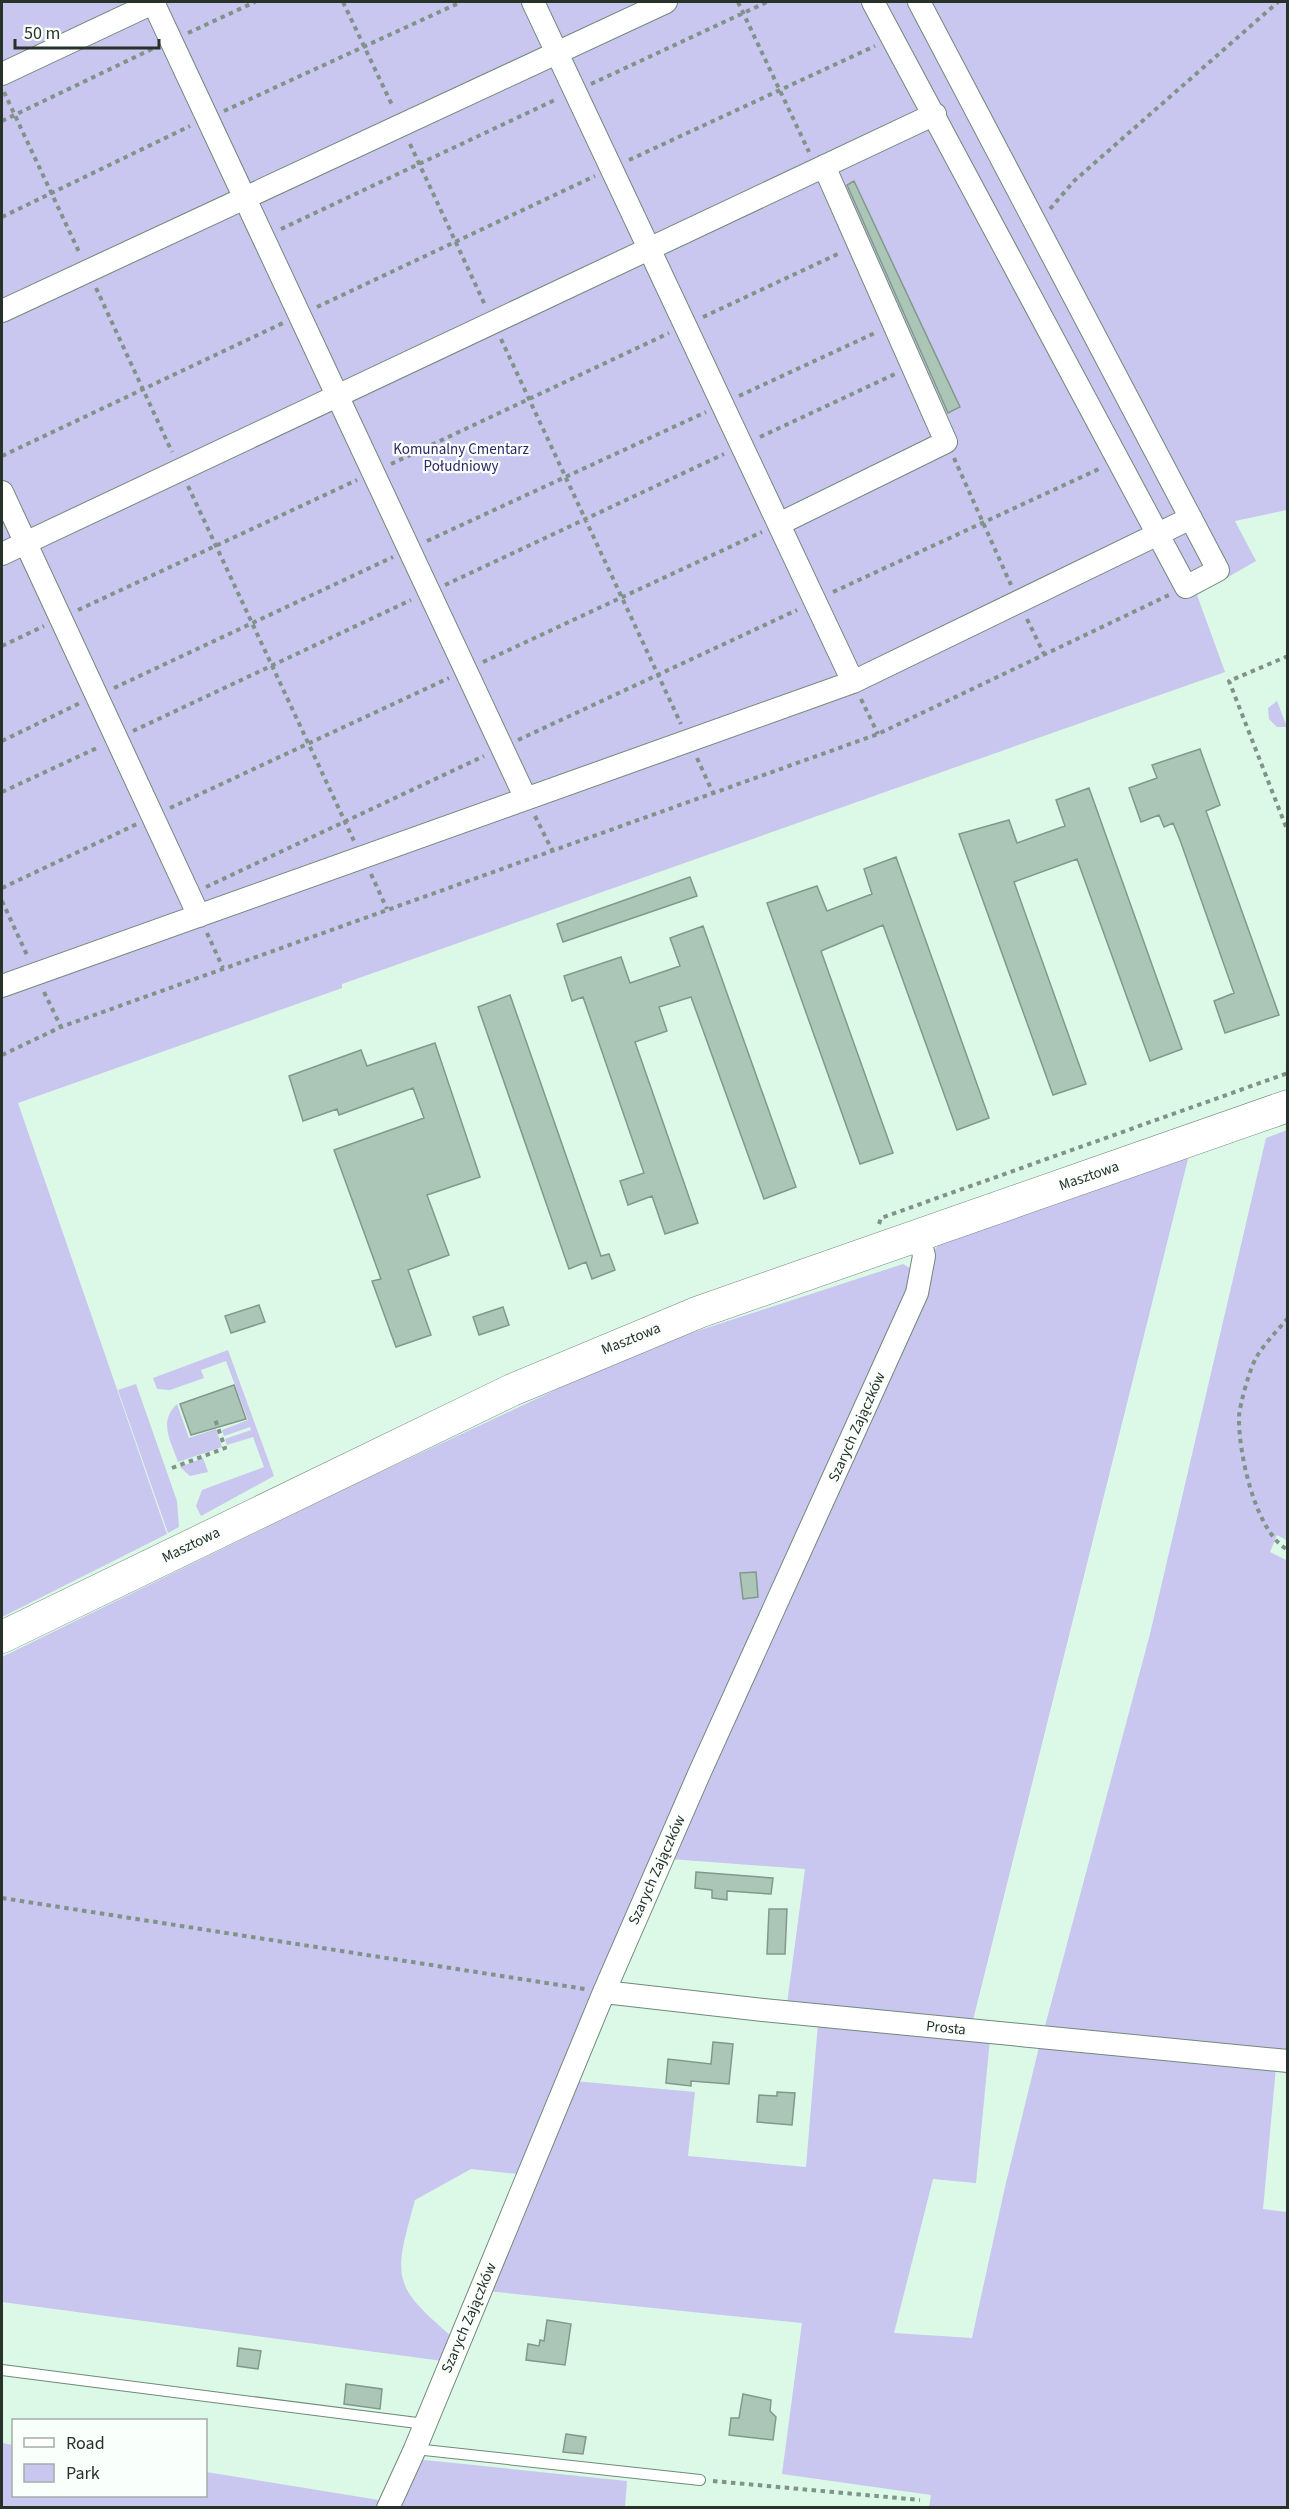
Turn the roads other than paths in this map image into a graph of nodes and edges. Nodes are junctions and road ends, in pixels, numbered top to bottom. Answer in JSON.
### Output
{"nodes":[{"id":1,"x":154,"y":2,"type":"edge"},
{"id":2,"x":534,"y":2,"type":"edge"},
{"id":3,"x":666,"y":2,"type":"edge"},
{"id":4,"x":873,"y":2,"type":"edge"},
{"id":5,"x":919,"y":2,"type":"edge"},
{"id":6,"x":557,"y":52,"type":"junction"},
{"id":7,"x":2,"y":74,"type":"edge"},
{"id":8,"x":935,"y":114,"type":"junction"},
{"id":9,"x":821,"y":168,"type":"junction"},
{"id":10,"x":244,"y":198,"type":"junction"},
{"id":11,"x":649,"y":249,"type":"junction"},
{"id":12,"x":2,"y":312,"type":"edge"},
{"id":13,"x":337,"y":396,"type":"junction"},
{"id":14,"x":2,"y":492,"type":"edge"},
{"id":15,"x":1191,"y":518,"type":"junction"},
{"id":16,"x":779,"y":524,"type":"junction"},
{"id":17,"x":1159,"y":536,"type":"junction"},
{"id":18,"x":26,"y":543,"type":"junction"},
{"id":19,"x":2,"y":554,"type":"edge"},
{"id":20,"x":853,"y":682,"type":"junction"},
{"id":21,"x":526,"y":799,"type":"junction"},
{"id":22,"x":199,"y":916,"type":"junction"},
{"id":23,"x":2,"y":986,"type":"edge"},
{"id":24,"x":1287,"y":1106,"type":"edge"},
{"id":25,"x":919,"y":1235,"type":"junction"},
{"id":26,"x":2,"y":1637,"type":"edge"},
{"id":27,"x":604,"y":1992,"type":"junction"},
{"id":28,"x":1287,"y":2061,"type":"edge"},
{"id":29,"x":2,"y":2370,"type":"edge"},
{"id":30,"x":425,"y":2424,"type":"junction"},
{"id":31,"x":415,"y":2449,"type":"junction"},
{"id":32,"x":700,"y":2480,"type":"road end"},
{"id":33,"x":388,"y":2508,"type":"edge"}],
"edges":[{"from":1,"to":7,"type":"street"},
{"from":1,"to":10,"type":"street"},
{"from":2,"to":6,"type":"street"},
{"from":3,"to":6,"type":"street"},
{"from":4,"to":8,"type":"street"},
{"from":5,"to":15,"type":"street"},
{"from":6,"to":10,"type":"street"},
{"from":6,"to":11,"type":"street"},
{"from":8,"to":9,"type":"street"},
{"from":8,"to":17,"type":"street"},
{"from":9,"to":11,"type":"street"},
{"from":9,"to":16,"type":"street"},
{"from":10,"to":12,"type":"street"},
{"from":10,"to":13,"type":"street"},
{"from":11,"to":13,"type":"street"},
{"from":11,"to":16,"type":"street"},
{"from":13,"to":18,"type":"street"},
{"from":13,"to":21,"type":"street"},
{"from":14,"to":18,"type":"street"},
{"from":15,"to":17,"type":"street"},
{"from":15,"to":17,"type":"street"},
{"from":16,"to":20,"type":"street"},
{"from":17,"to":20,"type":"street"},
{"from":18,"to":19,"type":"street"},
{"from":18,"to":22,"type":"street"},
{"from":20,"to":21,"type":"street"},
{"from":21,"to":22,"type":"street"},
{"from":22,"to":23,"type":"street"},
{"from":24,"to":25,"type":"street","name":"Masztowa"},
{"from":25,"to":26,"type":"street","name":"Masztowa"},
{"from":25,"to":27,"type":"street","name":"Szarych Zajączków"},
{"from":27,"to":28,"type":"street","name":"Prosta"},
{"from":27,"to":30,"type":"street","name":"Szarych Zajączków"},
{"from":29,"to":30,"type":"lane"},
{"from":30,"to":31,"type":"street","name":"Szarych Zajączków"},
{"from":31,"to":32,"type":"lane"},
{"from":31,"to":33,"type":"street","name":"Szarych Zajączków"}]}
